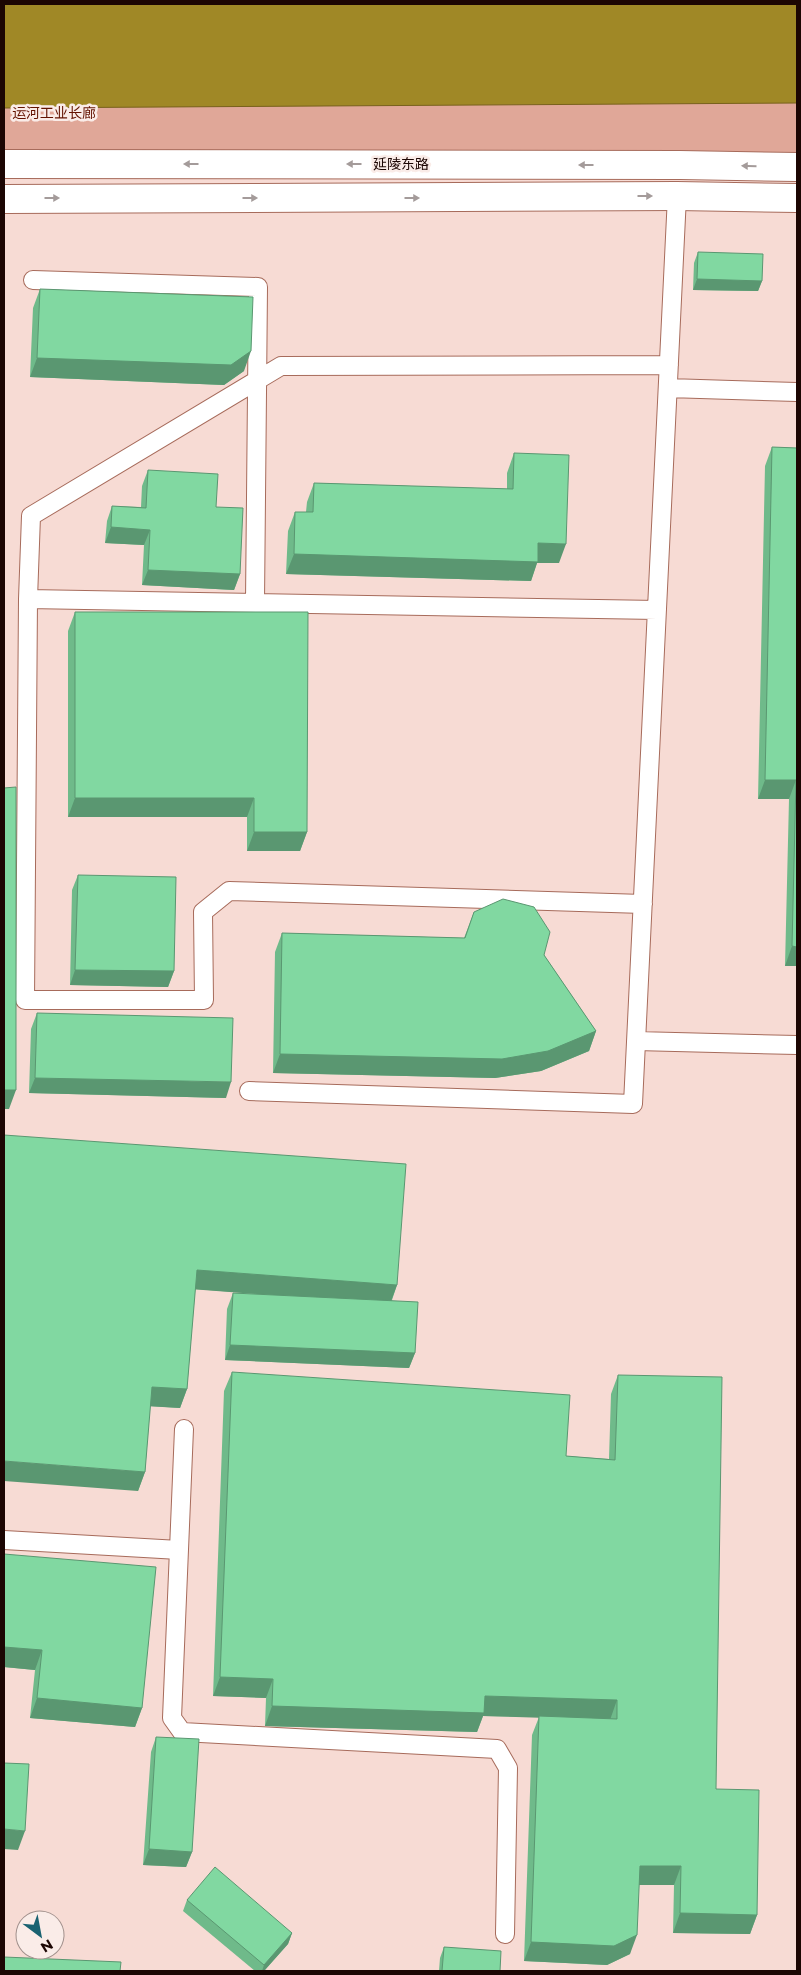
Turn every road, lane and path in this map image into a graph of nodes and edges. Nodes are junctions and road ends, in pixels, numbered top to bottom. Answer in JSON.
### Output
{"nodes":[{"id":1,"x":4,"y":164,"type":"edge"},
{"id":2,"x":797,"y":167,"type":"edge"},
{"id":3,"x":678,"y":196,"type":"junction"},
{"id":4,"x":797,"y":198,"type":"edge"},
{"id":5,"x":4,"y":199,"type":"edge"},
{"id":6,"x":33,"y":280,"type":"dead end"},
{"id":7,"x":669,"y":365,"type":"junction"},
{"id":8,"x":258,"y":380,"type":"junction"},
{"id":9,"x":668,"y":388,"type":"junction"},
{"id":10,"x":797,"y":392,"type":"edge"},
{"id":11,"x":28,"y":598,"type":"junction"},
{"id":12,"x":255,"y":602,"type":"junction"},
{"id":13,"x":657,"y":610,"type":"junction"},
{"id":14,"x":643,"y":904,"type":"junction"},
{"id":15,"x":636,"y":1041,"type":"junction"},
{"id":16,"x":797,"y":1045,"type":"edge"},
{"id":17,"x":249,"y":1091,"type":"dead end"},
{"id":18,"x":184,"y":1428,"type":"dead end"},
{"id":19,"x":4,"y":1540,"type":"edge"},
{"id":20,"x":179,"y":1550,"type":"junction"},
{"id":21,"x":505,"y":1934,"type":"dead end"}],
"edges":[{"from":2,"to":1,"type":"main road","name":"延陵东路","one_way":true},
{"from":3,"to":4,"type":"main road"},
{"from":5,"to":3,"type":"main road","one_way":true},
{"from":3,"to":7,"type":"lane"},
{"from":6,"to":8,"type":"lane"},
{"from":7,"to":8,"type":"lane"},
{"from":7,"to":9,"type":"lane"},
{"from":8,"to":11,"type":"lane"},
{"from":8,"to":12,"type":"lane"},
{"from":9,"to":10,"type":"lane"},
{"from":9,"to":13,"type":"lane"},
{"from":11,"to":12,"type":"lane"},
{"from":11,"to":14,"type":"lane"},
{"from":12,"to":13,"type":"lane"},
{"from":13,"to":14,"type":"lane"},
{"from":14,"to":15,"type":"lane"},
{"from":15,"to":16,"type":"lane"},
{"from":15,"to":17,"type":"lane"},
{"from":18,"to":20,"type":"lane"},
{"from":19,"to":20,"type":"lane"},
{"from":20,"to":21,"type":"lane"}]}
